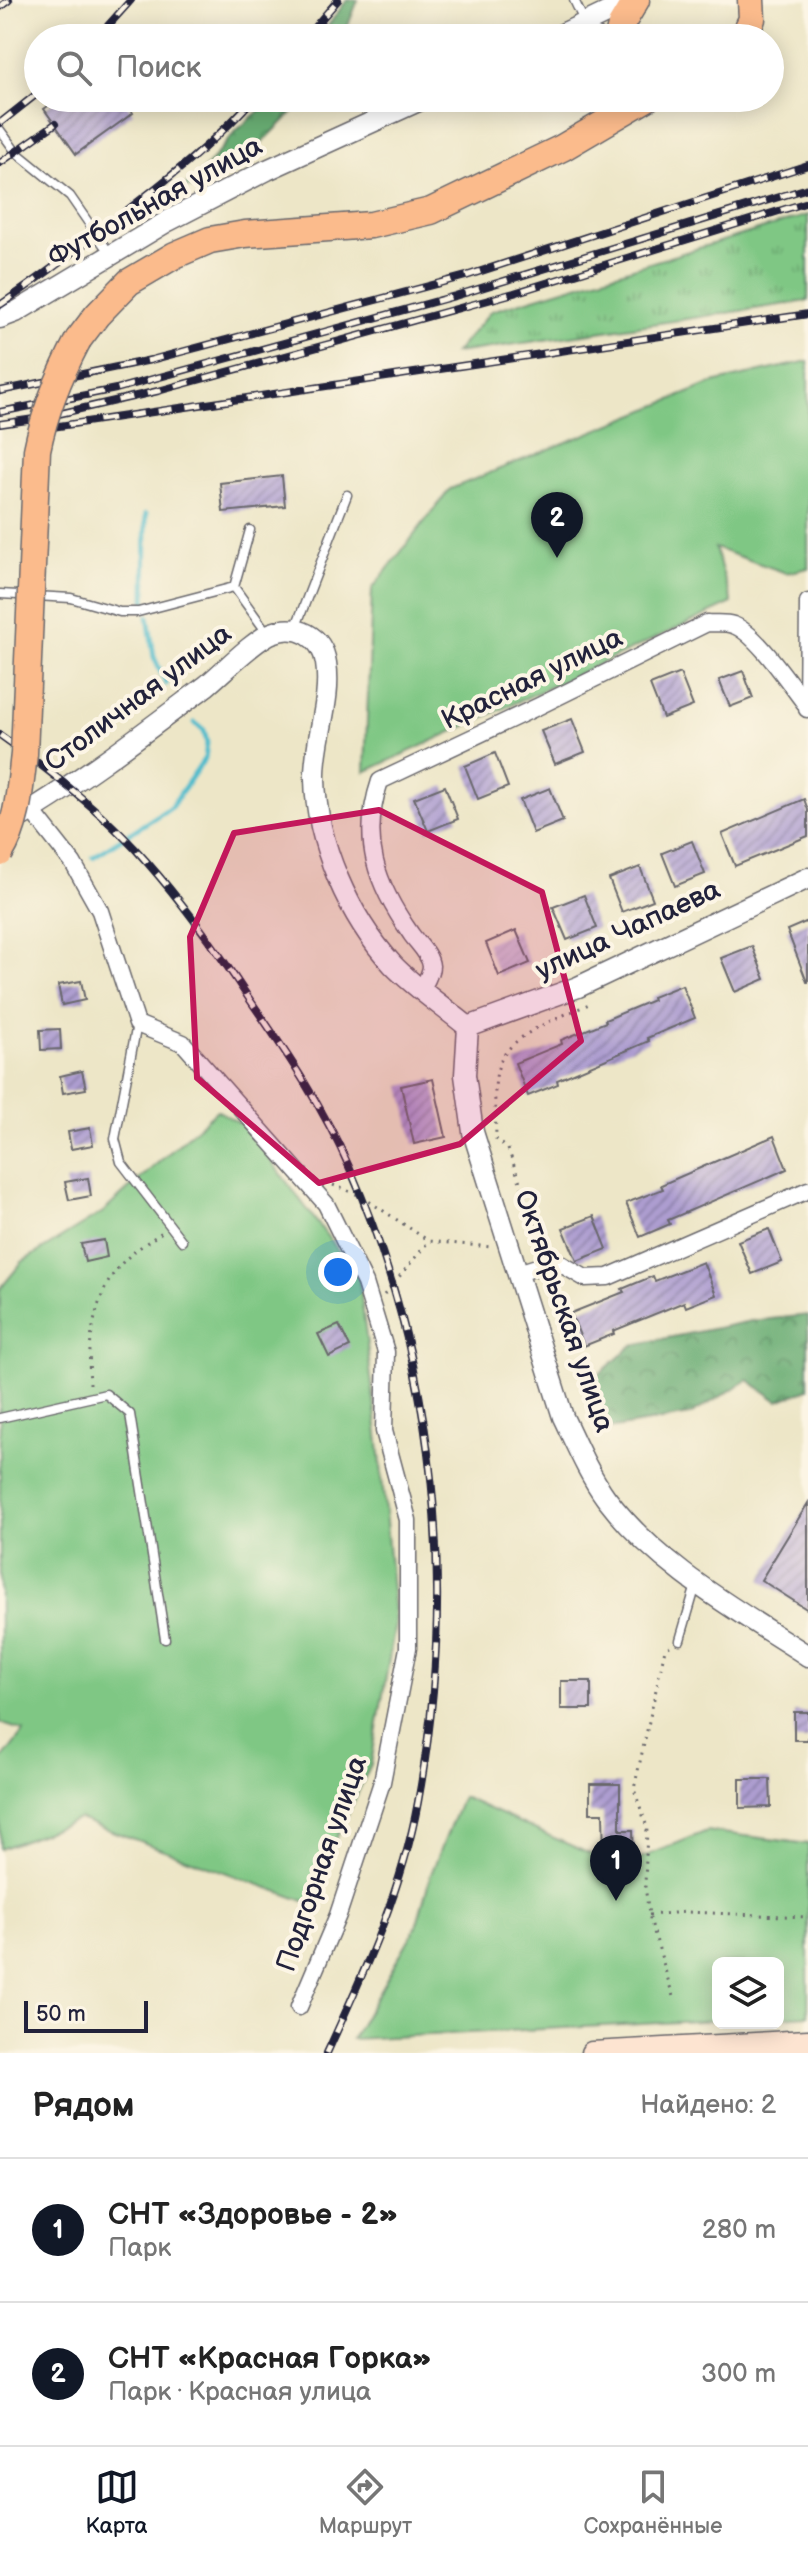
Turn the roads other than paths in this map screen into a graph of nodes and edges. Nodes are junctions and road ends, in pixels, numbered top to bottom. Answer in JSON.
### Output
{"nodes":[{"id":1,"x":574,"y":0,"type":"edge"},
{"id":2,"x":634,"y":0,"type":"edge"},
{"id":3,"x":752,"y":1,"type":"edge"},
{"id":4,"x":575,"y":24,"type":"edge"},
{"id":5,"x":591,"y":24,"type":"edge"},
{"id":6,"x":622,"y":24,"type":"edge"},
{"id":7,"x":750,"y":24,"type":"edge"},
{"id":8,"x":394,"y":112,"type":"edge"},
{"id":9,"x":608,"y":112,"type":"edge"},
{"id":10,"x":622,"y":112,"type":"edge"},
{"id":11,"x":599,"y":125,"type":"junction"},
{"id":12,"x":0,"y":130,"type":"edge"},
{"id":13,"x":111,"y":255,"type":"junction"},
{"id":14,"x":0,"y":318,"type":"edge"},
{"id":15,"x":347,"y":495,"type":"dead end"},
{"id":16,"x":250,"y":530,"type":"dead end"},
{"id":17,"x":234,"y":587,"type":"junction"},
{"id":18,"x":0,"y":594,"type":"edge"},
{"id":19,"x":808,"y":602,"type":"edge"},
{"id":20,"x":295,"y":629,"type":"junction"},
{"id":21,"x":268,"y":634,"type":"junction"},
{"id":22,"x":807,"y":708,"type":"edge"},
{"id":23,"x":32,"y":811,"type":"junction"},
{"id":24,"x":0,"y":830,"type":"edge"},
{"id":25,"x":0,"y":853,"type":"edge"},
{"id":26,"x":808,"y":878,"type":"edge"},
{"id":27,"x":422,"y":989,"type":"junction"},
{"id":28,"x":137,"y":1024,"type":"junction"},
{"id":29,"x":468,"y":1027,"type":"junction"},
{"id":30,"x":808,"y":1190,"type":"edge"},
{"id":31,"x":182,"y":1241,"type":"dead end"},
{"id":32,"x":518,"y":1273,"type":"junction"},
{"id":33,"x":0,"y":1418,"type":"edge"},
{"id":34,"x":696,"y":1584,"type":"junction"},
{"id":35,"x":165,"y":1639,"type":"dead end"},
{"id":36,"x":680,"y":1640,"type":"road end"},
{"id":37,"x":808,"y":1656,"type":"edge"},
{"id":38,"x":299,"y":2007,"type":"dead end"},
{"id":39,"x":808,"y":2041,"type":"edge"},
{"id":40,"x":592,"y":2053,"type":"edge"}],
"edges":[{"from":1,"to":4,"type":"lane"},
{"from":2,"to":5,"type":"street"},
{"from":2,"to":6,"type":"main road"},
{"from":3,"to":7,"type":"main road"},
{"from":8,"to":13,"type":"street","name":"Футбольная улица"},
{"from":9,"to":11,"type":"main road"},
{"from":10,"to":11,"type":"main road"},
{"from":11,"to":25,"type":"main road","bridge":true},
{"from":12,"to":13,"type":"lane"},
{"from":13,"to":14,"type":"street","name":"Футбольная улица"},
{"from":15,"to":20,"type":"lane"},
{"from":16,"to":17,"type":"lane"},
{"from":17,"to":18,"type":"lane"},
{"from":17,"to":21,"type":"lane"},
{"from":19,"to":22,"type":"street"},
{"from":20,"to":21,"type":"street"},
{"from":20,"to":27,"type":"street"},
{"from":21,"to":23,"type":"street","name":"Столичная улица"},
{"from":22,"to":27,"type":"street","name":"Красная улица"},
{"from":23,"to":24,"type":"street","name":"Столичная улица"},
{"from":23,"to":28,"type":"street"},
{"from":26,"to":29,"type":"street","name":"улица Чапаева"},
{"from":27,"to":29,"type":"street"},
{"from":28,"to":31,"type":"lane"},
{"from":28,"to":38,"type":"street","name":"Подгорная улица"},
{"from":29,"to":32,"type":"street","name":"Октябрьская улица"},
{"from":30,"to":32,"type":"street"},
{"from":32,"to":34,"type":"street","name":"Октябрьская улица"},
{"from":33,"to":35,"type":"lane"},
{"from":34,"to":36,"type":"lane"},
{"from":34,"to":37,"type":"street","name":"Октябрьская улица"},
{"from":39,"to":40,"type":"main road"}]}
